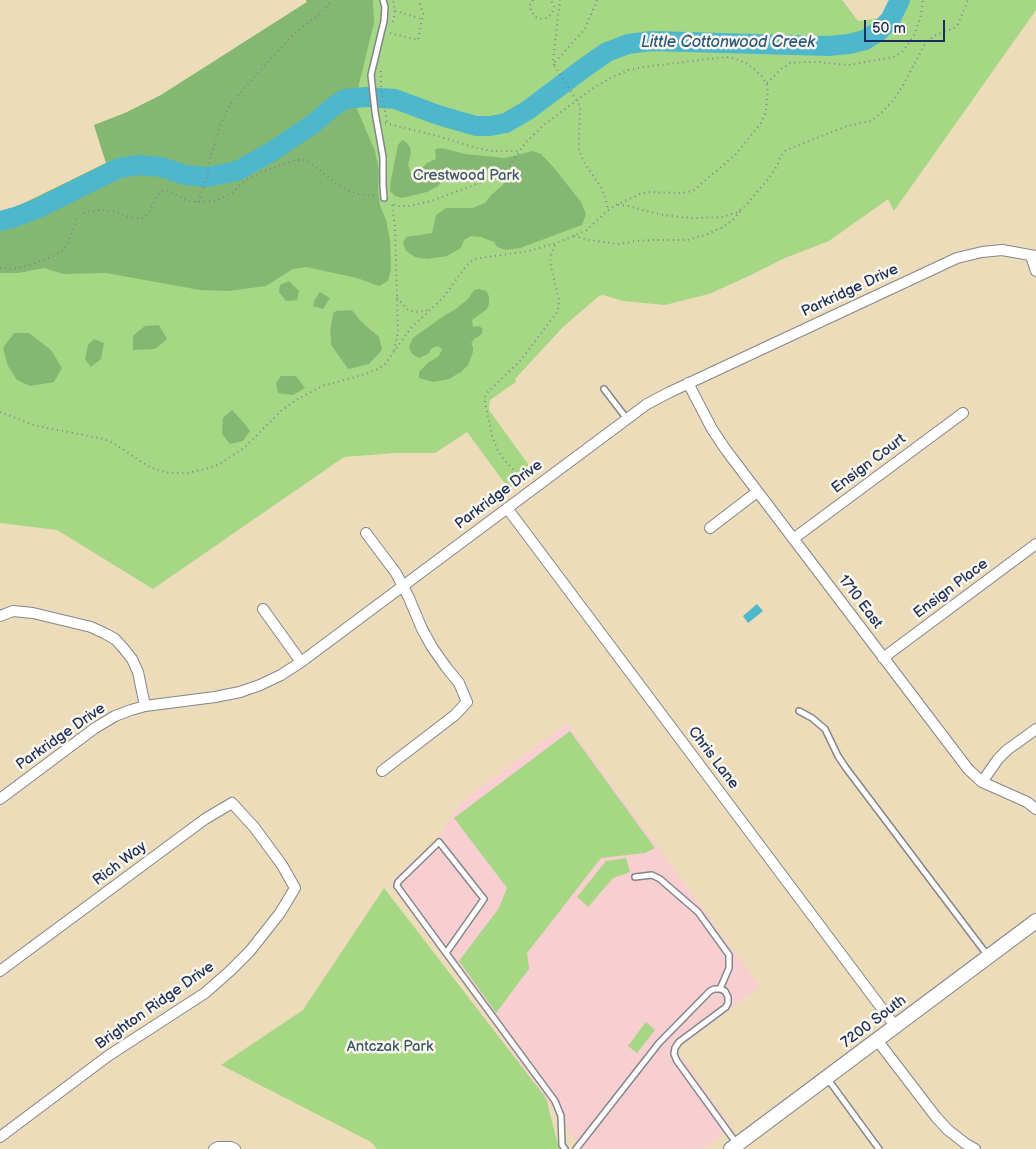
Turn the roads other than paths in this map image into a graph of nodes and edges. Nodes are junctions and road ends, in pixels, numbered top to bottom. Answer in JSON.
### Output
{"nodes":[{"id":1,"x":384,"y":0,"type":"edge"},
{"id":2,"x":384,"y":198,"type":"road end"},
{"id":3,"x":1033,"y":256,"type":"edge"},
{"id":4,"x":1036,"y":271,"type":"edge"},
{"id":5,"x":688,"y":383,"type":"junction"},
{"id":6,"x":604,"y":389,"type":"dead end"},
{"id":7,"x":963,"y":413,"type":"dead end"},
{"id":8,"x":627,"y":419,"type":"junction"},
{"id":9,"x":757,"y":492,"type":"junction"},
{"id":10,"x":507,"y":508,"type":"junction"},
{"id":11,"x":710,"y":528,"type":"dead end"},
{"id":12,"x":366,"y":533,"type":"dead end"},
{"id":13,"x":793,"y":540,"type":"junction"},
{"id":14,"x":1036,"y":544,"type":"edge"},
{"id":15,"x":402,"y":586,"type":"junction"},
{"id":16,"x":263,"y":609,"type":"dead end"},
{"id":17,"x":0,"y":616,"type":"edge"},
{"id":18,"x":884,"y":658,"type":"junction"},
{"id":19,"x":300,"y":662,"type":"junction"},
{"id":20,"x":144,"y":706,"type":"junction"},
{"id":21,"x":799,"y":711,"type":"dead end"},
{"id":22,"x":1036,"y":729,"type":"edge"},
{"id":23,"x":382,"y":771,"type":"dead end"},
{"id":24,"x":982,"y":782,"type":"junction"},
{"id":25,"x":0,"y":799,"type":"edge"},
{"id":26,"x":1036,"y":809,"type":"edge"},
{"id":27,"x":254,"y":827,"type":"joint"},
{"id":28,"x":636,"y":877,"type":"dead end"},
{"id":29,"x":1036,"y":921,"type":"edge"},
{"id":30,"x":446,"y":954,"type":"junction"},
{"id":31,"x":989,"y":956,"type":"junction"},
{"id":32,"x":0,"y":971,"type":"edge"},
{"id":33,"x":720,"y":989,"type":"junction"},
{"id":34,"x":896,"y":1026,"type":"junction"},
{"id":35,"x":877,"y":1040,"type":"junction"},
{"id":36,"x":826,"y":1078,"type":"junction"},
{"id":37,"x":0,"y":1136,"type":"edge"},
{"id":38,"x":734,"y":1147,"type":"edge"},
{"id":39,"x":216,"y":1148,"type":"edge"},
{"id":40,"x":236,"y":1149,"type":"edge"},
{"id":41,"x":565,"y":1149,"type":"edge"},
{"id":42,"x":576,"y":1149,"type":"edge"},
{"id":43,"x":879,"y":1149,"type":"edge"},
{"id":44,"x":975,"y":1149,"type":"edge"}],
"edges":[{"from":1,"to":2,"type":"lane"},
{"from":3,"to":4,"type":"street"},
{"from":3,"to":5,"type":"street","name":"Parkridge Drive"},
{"from":5,"to":8,"type":"street","name":"Parkridge Drive"},
{"from":5,"to":9,"type":"street","name":"1710 East"},
{"from":6,"to":8,"type":"lane"},
{"from":7,"to":13,"type":"street","name":"Ensign Court"},
{"from":8,"to":10,"type":"street","name":"Parkridge Drive"},
{"from":9,"to":11,"type":"street"},
{"from":9,"to":13,"type":"street","name":"1710 East"},
{"from":10,"to":15,"type":"street","name":"Parkridge Drive"},
{"from":10,"to":34,"type":"street","name":"Chris Lane"},
{"from":12,"to":15,"type":"street"},
{"from":13,"to":18,"type":"street","name":"1710 East"},
{"from":14,"to":18,"type":"street","name":"Ensign Place"},
{"from":15,"to":19,"type":"street","name":"Parkridge Drive"},
{"from":15,"to":23,"type":"street"},
{"from":16,"to":19,"type":"street"},
{"from":17,"to":20,"type":"street"},
{"from":18,"to":24,"type":"street","name":"1710 East"},
{"from":19,"to":20,"type":"street","name":"Parkridge Drive"},
{"from":20,"to":25,"type":"street","name":"Parkridge Drive"},
{"from":21,"to":31,"type":"lane"},
{"from":22,"to":24,"type":"street"},
{"from":24,"to":26,"type":"street","name":"1710 East"},
{"from":27,"to":32,"type":"street","name":"Rich Way"},
{"from":27,"to":37,"type":"street","name":"Brighton Ridge Drive"},
{"from":28,"to":33,"type":"lane"},
{"from":29,"to":31,"type":"street","name":"7200 South"},
{"from":30,"to":30,"type":"lane"},
{"from":30,"to":41,"type":"lane"},
{"from":31,"to":34,"type":"street","name":"7200 South"},
{"from":33,"to":38,"type":"lane"},
{"from":33,"to":42,"type":"lane"},
{"from":34,"to":35,"type":"street","name":"7200 South"},
{"from":35,"to":36,"type":"street","name":"7200 South"},
{"from":35,"to":44,"type":"street"},
{"from":36,"to":38,"type":"street","name":"7200 South"},
{"from":36,"to":43,"type":"lane"},
{"from":39,"to":40,"type":"street"}]}
